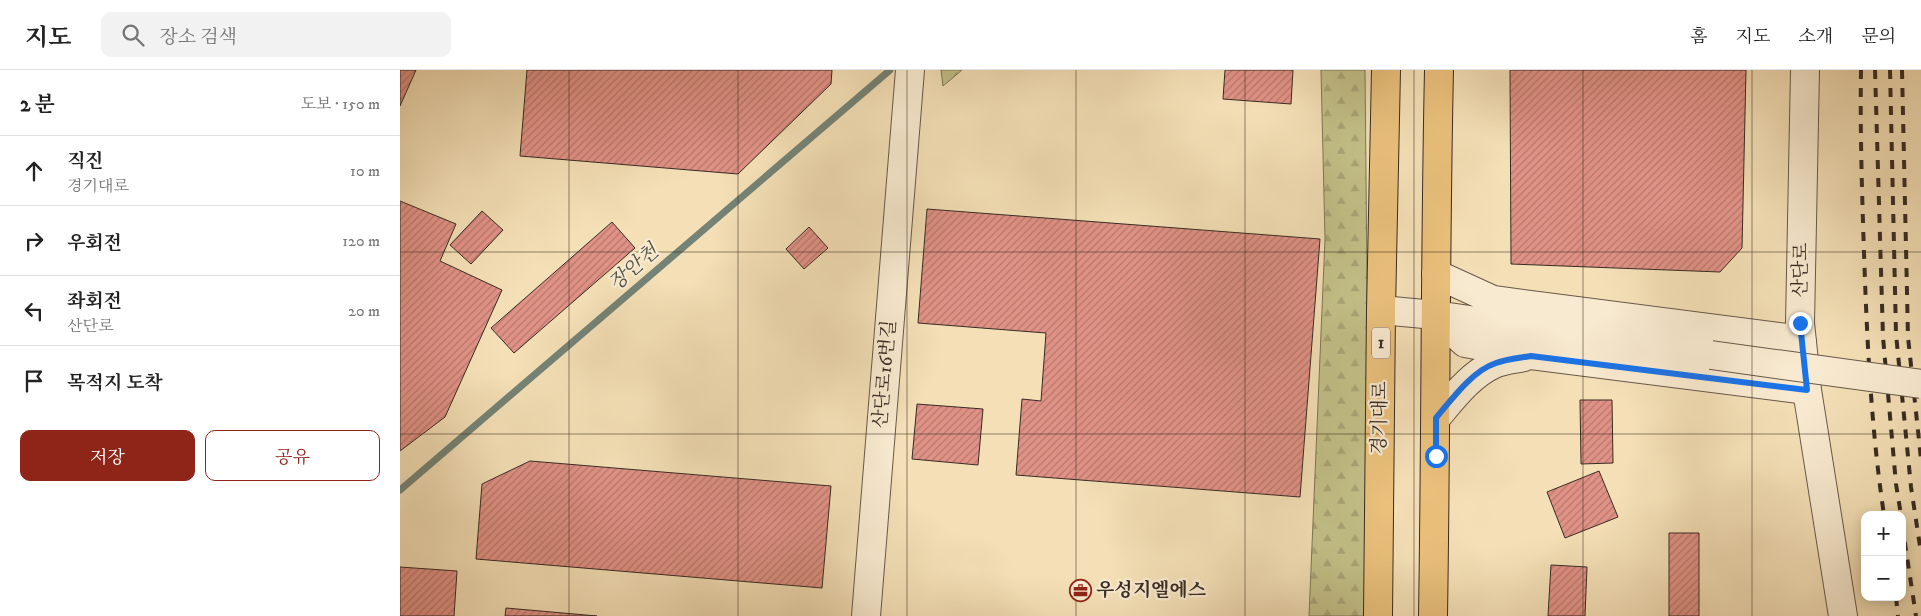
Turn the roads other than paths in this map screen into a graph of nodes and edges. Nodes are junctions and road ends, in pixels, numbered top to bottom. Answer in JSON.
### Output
{"nodes":[{"id":1,"x":910,"y":70,"type":"edge"},
{"id":2,"x":1386,"y":70,"type":"edge"},
{"id":3,"x":1439,"y":70,"type":"edge"},
{"id":4,"x":1805,"y":70,"type":"edge"},
{"id":5,"x":1436,"y":274,"type":"junction"},
{"id":6,"x":1381,"y":310,"type":"junction"},
{"id":7,"x":1436,"y":315,"type":"junction"},
{"id":8,"x":1802,"y":340,"type":"junction"},
{"id":9,"x":1531,"y":356,"type":"junction"},
{"id":10,"x":1921,"y":384,"type":"edge"},
{"id":11,"x":1807,"y":390,"type":"junction"},
{"id":12,"x":1436,"y":418,"type":"junction"},
{"id":13,"x":866,"y":616,"type":"edge"},
{"id":14,"x":1378,"y":616,"type":"edge"},
{"id":15,"x":1433,"y":616,"type":"edge"},
{"id":16,"x":1842,"y":616,"type":"edge"}],
"edges":[{"from":1,"to":13,"type":"street","name":"산단로16번길"},
{"from":2,"to":6,"type":"main road","name":"경기대로","number":"1"},
{"from":3,"to":5,"type":"main road"},
{"from":4,"to":8,"type":"street","name":"산단로"},
{"from":5,"to":7,"type":"main road"},
{"from":5,"to":8,"type":"street"},
{"from":6,"to":7,"type":"street"},
{"from":6,"to":14,"type":"main road","name":"경기대로","number":"1"},
{"from":7,"to":9,"type":"street"},
{"from":7,"to":10,"type":"street","bridge":true},
{"from":7,"to":12,"type":"main road"},
{"from":8,"to":11,"type":"street","name":"산단로"},
{"from":9,"to":11,"type":"street"},
{"from":9,"to":12,"type":"street"},
{"from":11,"to":16,"type":"street","name":"산단로"},
{"from":12,"to":15,"type":"main road"}]}
